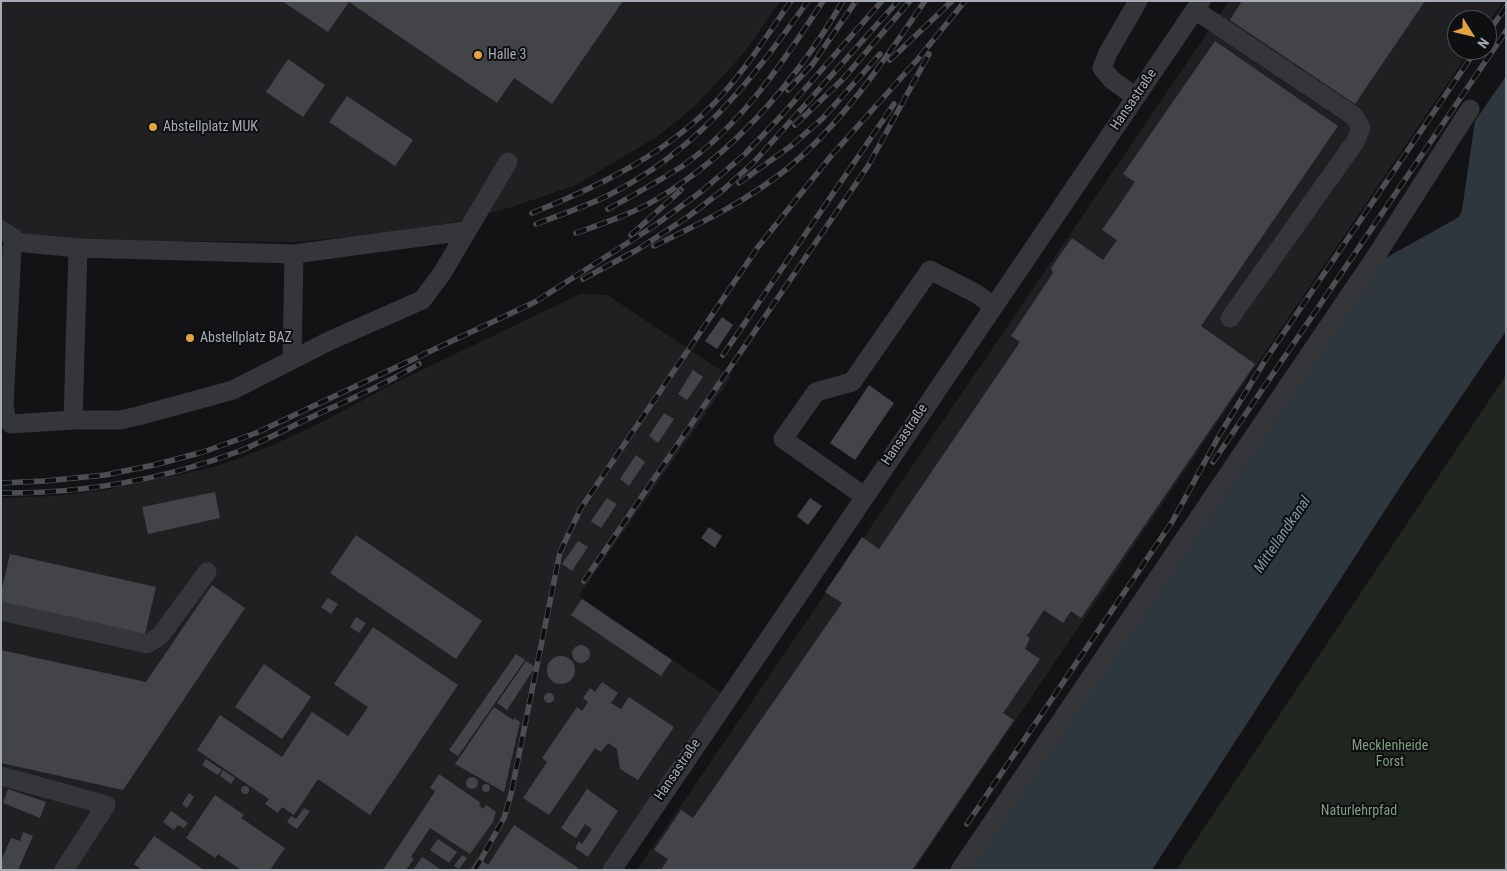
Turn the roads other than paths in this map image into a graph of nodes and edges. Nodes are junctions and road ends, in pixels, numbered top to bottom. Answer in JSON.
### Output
{"nodes":[{"id":1,"x":1138,"y":1,"type":"edge"},
{"id":2,"x":1198,"y":6,"type":"edge"},
{"id":3,"x":1136,"y":97,"type":"junction"},
{"id":4,"x":1470,"y":108,"type":"dead end"},
{"id":5,"x":508,"y":162,"type":"dead end"},
{"id":6,"x":466,"y":231,"type":"junction"},
{"id":7,"x":7,"y":242,"type":"edge"},
{"id":8,"x":78,"y":248,"type":"junction"},
{"id":9,"x":294,"y":254,"type":"junction"},
{"id":10,"x":992,"y":306,"type":"junction"},
{"id":11,"x":1230,"y":318,"type":"dead end"},
{"id":12,"x":292,"y":360,"type":"junction"},
{"id":13,"x":4,"y":418,"type":"edge"},
{"id":14,"x":72,"y":420,"type":"junction"},
{"id":15,"x":864,"y":496,"type":"junction"},
{"id":16,"x":207,"y":572,"type":"dead end"},
{"id":17,"x":1,"y":611,"type":"edge"},
{"id":18,"x":1,"y":776,"type":"edge"},
{"id":19,"x":64,"y":870,"type":"edge"},
{"id":20,"x":612,"y":870,"type":"edge"},
{"id":21,"x":960,"y":870,"type":"edge"}],
"edges":[{"from":1,"to":3,"type":"street"},
{"from":2,"to":3,"type":"street","name":"Hansastraße"},
{"from":2,"to":11,"type":"street"},
{"from":3,"to":10,"type":"street","name":"Hansastraße"},
{"from":4,"to":21,"type":"street"},
{"from":5,"to":6,"type":"street"},
{"from":6,"to":9,"type":"street"},
{"from":6,"to":12,"type":"street"},
{"from":7,"to":8,"type":"street"},
{"from":7,"to":13,"type":"street"},
{"from":8,"to":9,"type":"street"},
{"from":8,"to":14,"type":"street"},
{"from":9,"to":12,"type":"street"},
{"from":10,"to":15,"type":"street","name":"Hansastraße"},
{"from":10,"to":15,"type":"street"},
{"from":12,"to":14,"type":"street"},
{"from":13,"to":14,"type":"street"},
{"from":15,"to":20,"type":"street","name":"Hansastraße"},
{"from":16,"to":17,"type":"street"},
{"from":18,"to":19,"type":"street"}]}
